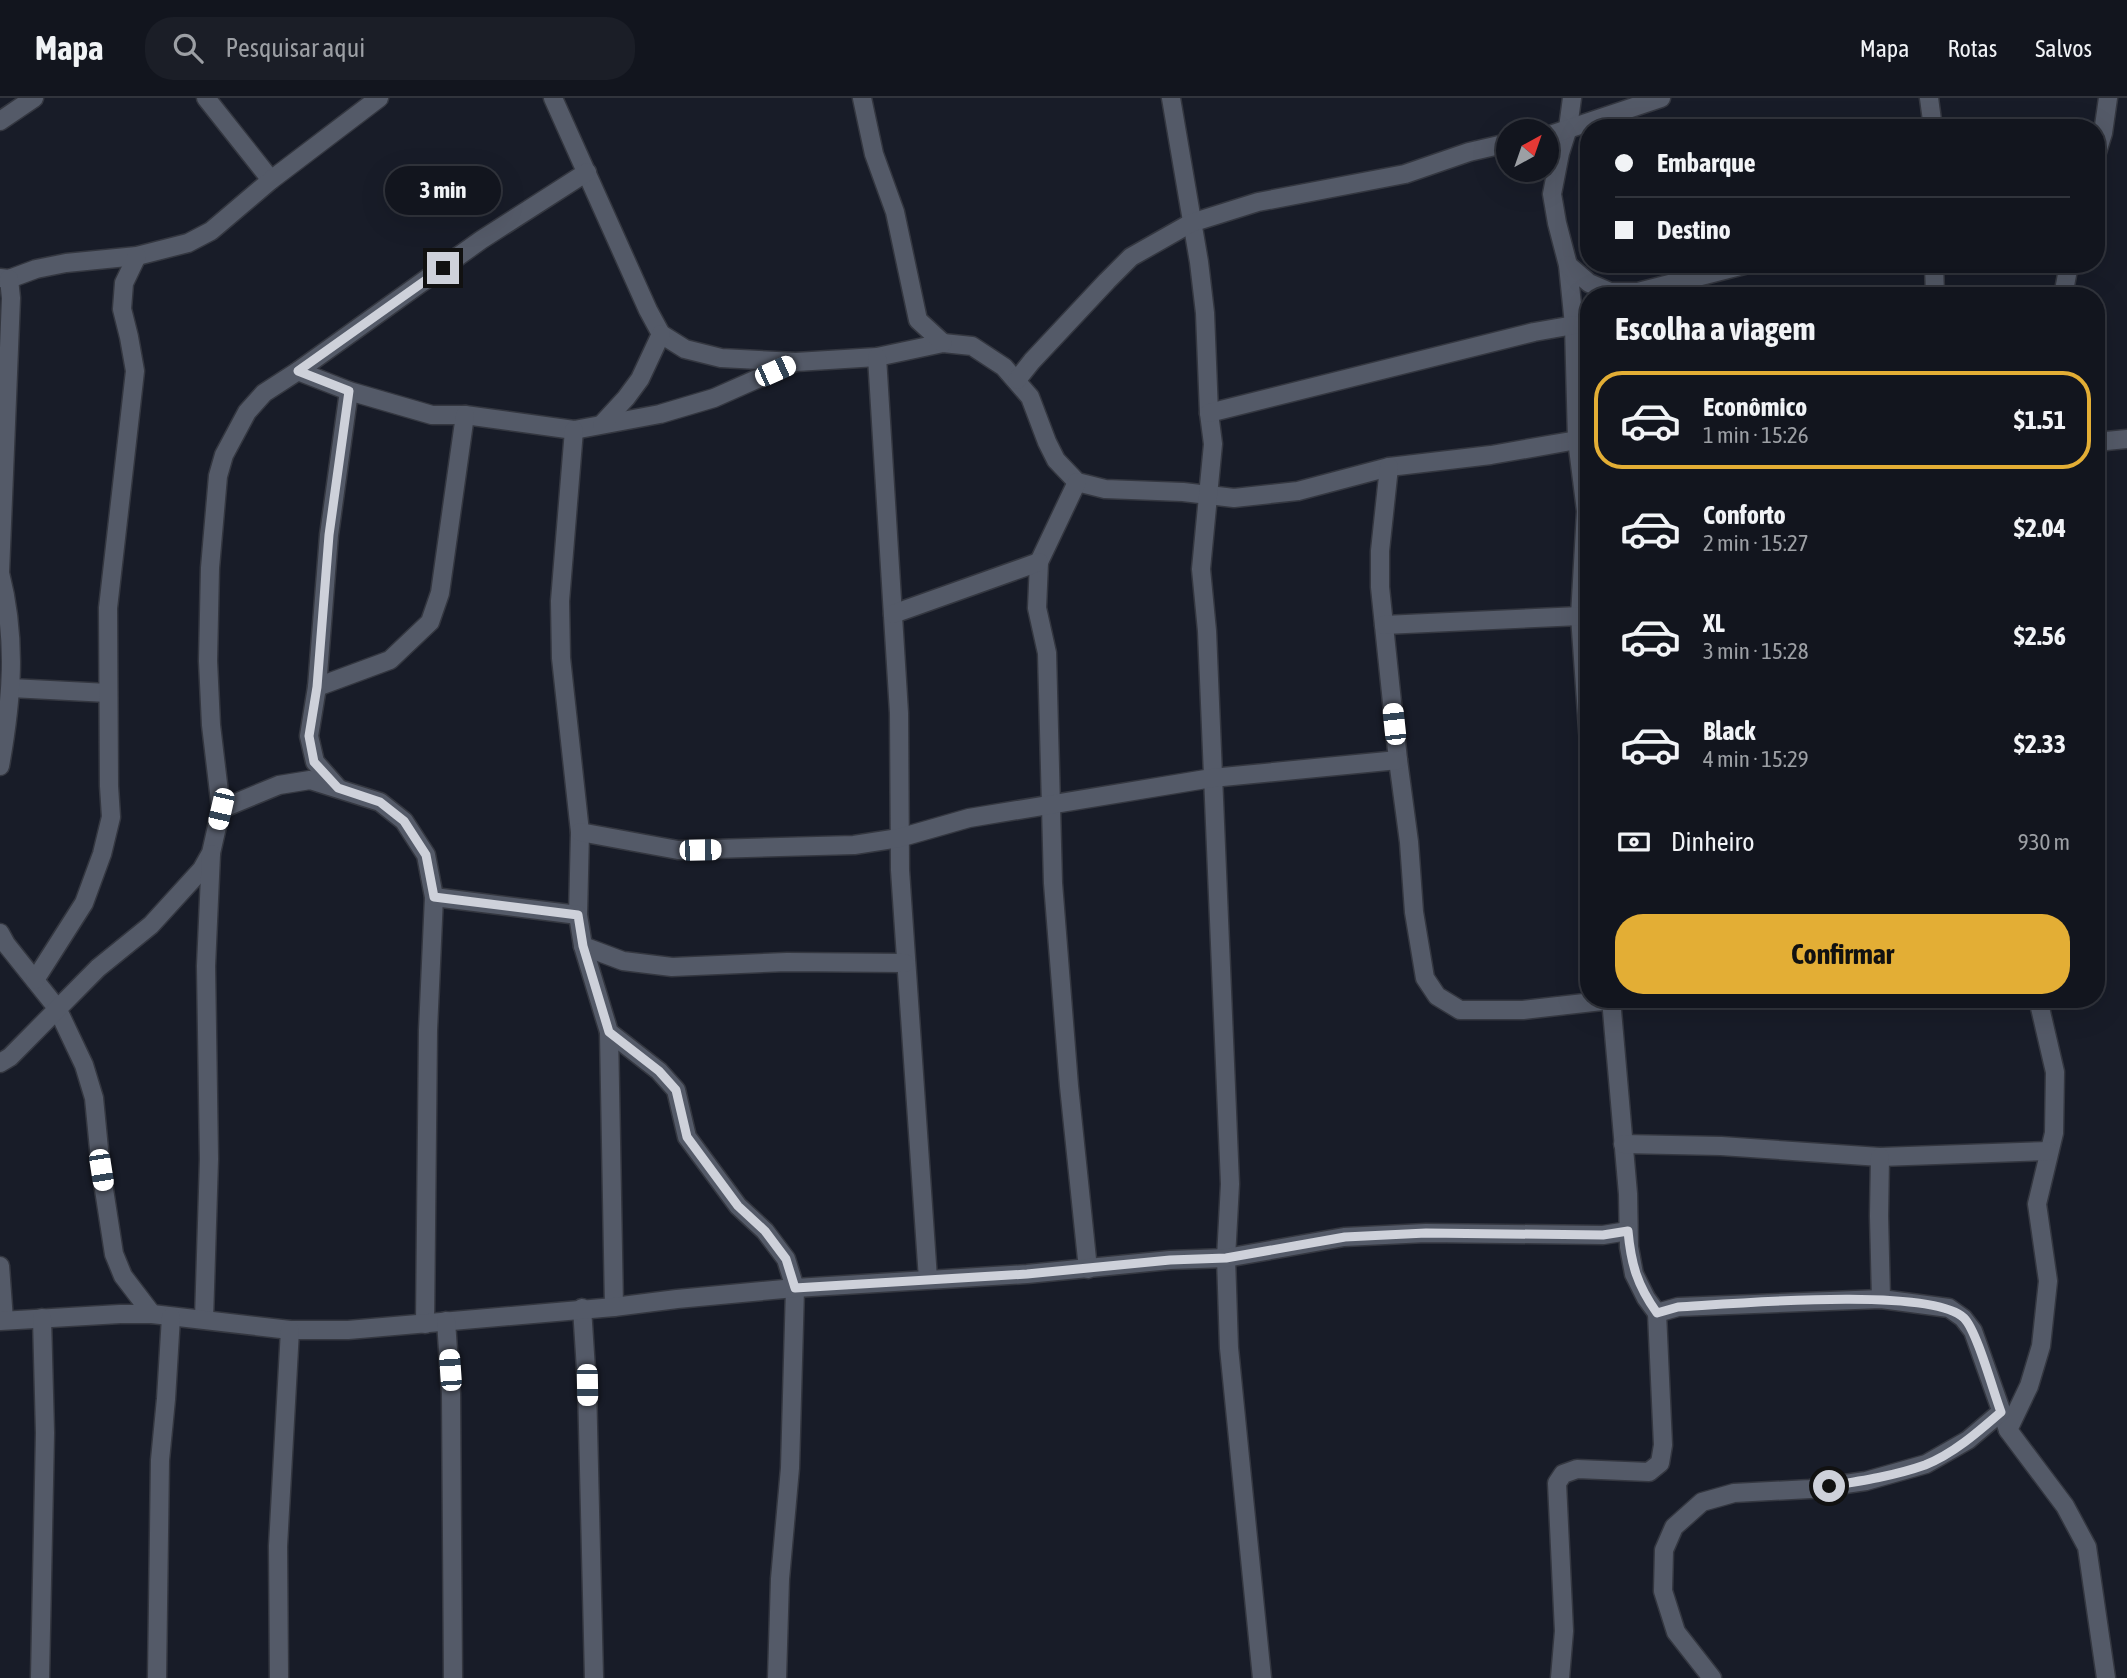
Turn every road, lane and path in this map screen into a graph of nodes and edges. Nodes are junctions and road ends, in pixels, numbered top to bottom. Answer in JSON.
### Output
{"nodes":[{"id":1,"x":34,"y":98,"type":"edge"},
{"id":2,"x":206,"y":98,"type":"edge"},
{"id":3,"x":379,"y":98,"type":"edge"},
{"id":4,"x":553,"y":98,"type":"edge"},
{"id":5,"x":862,"y":98,"type":"edge"},
{"id":6,"x":1171,"y":98,"type":"edge"},
{"id":7,"x":1572,"y":98,"type":"edge"},
{"id":8,"x":1661,"y":98,"type":"edge"},
{"id":9,"x":1929,"y":98,"type":"edge"},
{"id":10,"x":2108,"y":98,"type":"edge"},
{"id":11,"x":1596,"y":119,"type":"edge"},
{"id":12,"x":1932,"y":119,"type":"edge"},
{"id":13,"x":2105,"y":119,"type":"edge"},
{"id":14,"x":0,"y":121,"type":"edge"},
{"id":15,"x":1580,"y":124,"type":"edge"},
{"id":16,"x":1568,"y":128,"type":"junction"},
{"id":17,"x":1559,"y":131,"type":"edge"},
{"id":18,"x":1496,"y":146,"type":"edge"},
{"id":19,"x":587,"y":172,"type":"junction"},
{"id":20,"x":271,"y":180,"type":"junction"},
{"id":21,"x":1191,"y":223,"type":"junction"},
{"id":22,"x":137,"y":256,"type":"junction"},
{"id":23,"x":1568,"y":265,"type":"junction"},
{"id":24,"x":1714,"y":273,"type":"edge"},
{"id":25,"x":4,"y":279,"type":"edge"},
{"id":26,"x":1598,"y":287,"type":"edge"},
{"id":27,"x":1662,"y":287,"type":"edge"},
{"id":28,"x":918,"y":320,"type":"junction"},
{"id":29,"x":1580,"y":325,"type":"edge"},
{"id":30,"x":1580,"y":330,"type":"edge"},
{"id":31,"x":1580,"y":332,"type":"edge"},
{"id":32,"x":661,"y":334,"type":"junction"},
{"id":33,"x":943,"y":342,"type":"junction"},
{"id":34,"x":905,"y":351,"type":"junction"},
{"id":35,"x":877,"y":357,"type":"junction"},
{"id":36,"x":796,"y":362,"type":"junction"},
{"id":37,"x":298,"y":371,"type":"junction"},
{"id":38,"x":1017,"y":380,"type":"junction"},
{"id":39,"x":349,"y":391,"type":"junction"},
{"id":40,"x":1209,"y":413,"type":"junction"},
{"id":41,"x":1580,"y":413,"type":"edge"},
{"id":42,"x":465,"y":415,"type":"junction"},
{"id":43,"x":602,"y":424,"type":"junction"},
{"id":44,"x":574,"y":430,"type":"junction"},
{"id":45,"x":2127,"y":439,"type":"edge"},
{"id":46,"x":1580,"y":440,"type":"edge"},
{"id":47,"x":2105,"y":441,"type":"edge"},
{"id":48,"x":1389,"y":467,"type":"junction"},
{"id":49,"x":1077,"y":482,"type":"junction"},
{"id":50,"x":1207,"y":495,"type":"junction"},
{"id":51,"x":1040,"y":562,"type":"junction"},
{"id":52,"x":893,"y":614,"type":"junction"},
{"id":53,"x":1580,"y":616,"type":"edge"},
{"id":54,"x":1384,"y":625,"type":"junction"},
{"id":55,"x":317,"y":687,"type":"junction"},
{"id":56,"x":11,"y":688,"type":"junction"},
{"id":57,"x":108,"y":694,"type":"junction"},
{"id":58,"x":1398,"y":760,"type":"junction"},
{"id":59,"x":0,"y":766,"type":"edge"},
{"id":60,"x":1212,"y":778,"type":"junction"},
{"id":61,"x":338,"y":788,"type":"junction"},
{"id":62,"x":1051,"y":805,"type":"junction"},
{"id":63,"x":221,"y":809,"type":"junction"},
{"id":64,"x":580,"y":832,"type":"junction"},
{"id":65,"x":899,"y":838,"type":"junction"},
{"id":66,"x":211,"y":853,"type":"junction"},
{"id":67,"x":434,"y":897,"type":"junction"},
{"id":68,"x":578,"y":915,"type":"junction"},
{"id":69,"x":0,"y":933,"type":"edge"},
{"id":70,"x":583,"y":946,"type":"junction"},
{"id":71,"x":905,"y":963,"type":"junction"},
{"id":72,"x":35,"y":980,"type":"junction"},
{"id":73,"x":1580,"y":1004,"type":"edge"},
{"id":74,"x":57,"y":1008,"type":"junction"},
{"id":75,"x":1612,"y":1008,"type":"edge"},
{"id":76,"x":2040,"y":1008,"type":"edge"},
{"id":77,"x":609,"y":1032,"type":"junction"},
{"id":78,"x":0,"y":1063,"type":"edge"},
{"id":79,"x":1623,"y":1144,"type":"junction"},
{"id":80,"x":2049,"y":1151,"type":"junction"},
{"id":81,"x":1880,"y":1157,"type":"junction"},
{"id":82,"x":1628,"y":1231,"type":"junction"},
{"id":83,"x":1226,"y":1258,"type":"junction"},
{"id":84,"x":0,"y":1266,"type":"edge"},
{"id":85,"x":1087,"y":1269,"type":"junction"},
{"id":86,"x":928,"y":1279,"type":"junction"},
{"id":87,"x":795,"y":1288,"type":"junction"},
{"id":88,"x":1881,"y":1299,"type":"junction"},
{"id":89,"x":614,"y":1307,"type":"junction"},
{"id":90,"x":582,"y":1308,"type":"junction"},
{"id":91,"x":1657,"y":1313,"type":"junction"},
{"id":92,"x":162,"y":1315,"type":"junction"},
{"id":93,"x":42,"y":1318,"type":"junction"},
{"id":94,"x":204,"y":1319,"type":"junction"},
{"id":95,"x":2,"y":1320,"type":"edge"},
{"id":96,"x":446,"y":1321,"type":"junction"},
{"id":97,"x":425,"y":1324,"type":"junction"},
{"id":98,"x":290,"y":1330,"type":"junction"},
{"id":99,"x":2001,"y":1412,"type":"junction"},
{"id":100,"x":2008,"y":1430,"type":"junction"},
{"id":101,"x":40,"y":1678,"type":"edge"},
{"id":102,"x":157,"y":1678,"type":"edge"},
{"id":103,"x":279,"y":1678,"type":"edge"},
{"id":104,"x":453,"y":1678,"type":"edge"},
{"id":105,"x":594,"y":1678,"type":"edge"},
{"id":106,"x":777,"y":1678,"type":"edge"},
{"id":107,"x":1262,"y":1678,"type":"edge"},
{"id":108,"x":1560,"y":1678,"type":"edge"},
{"id":109,"x":1712,"y":1678,"type":"edge"},
{"id":110,"x":2106,"y":1678,"type":"edge"}],
"edges":[{"from":1,"to":14,"type":"street"},
{"from":2,"to":20,"type":"street"},
{"from":3,"to":20,"type":"street"},
{"from":4,"to":19,"type":"street"},
{"from":5,"to":28,"type":"street"},
{"from":6,"to":21,"type":"street"},
{"from":7,"to":16,"type":"street"},
{"from":8,"to":11,"type":"street"},
{"from":9,"to":12,"type":"street"},
{"from":10,"to":13,"type":"street"},
{"from":15,"to":16,"type":"street"},
{"from":16,"to":17,"type":"street"},
{"from":16,"to":23,"type":"street"},
{"from":18,"to":21,"type":"street"},
{"from":19,"to":32,"type":"street"},
{"from":19,"to":37,"type":"street"},
{"from":20,"to":22,"type":"street"},
{"from":21,"to":38,"type":"street"},
{"from":21,"to":40,"type":"street"},
{"from":22,"to":25,"type":"street"},
{"from":22,"to":57,"type":"street"},
{"from":23,"to":26,"type":"street"},
{"from":23,"to":29,"type":"street"},
{"from":24,"to":27,"type":"street"},
{"from":25,"to":56,"type":"street"},
{"from":28,"to":33,"type":"street"},
{"from":28,"to":34,"type":"street"},
{"from":30,"to":40,"type":"street"},
{"from":31,"to":41,"type":"street"},
{"from":32,"to":36,"type":"street"},
{"from":32,"to":43,"type":"street"},
{"from":33,"to":34,"type":"street"},
{"from":33,"to":38,"type":"street"},
{"from":34,"to":35,"type":"street"},
{"from":35,"to":36,"type":"street"},
{"from":35,"to":52,"type":"street"},
{"from":36,"to":43,"type":"street"},
{"from":37,"to":39,"type":"street"},
{"from":37,"to":63,"type":"street"},
{"from":38,"to":49,"type":"street"},
{"from":39,"to":42,"type":"street"},
{"from":39,"to":55,"type":"street"},
{"from":40,"to":50,"type":"street"},
{"from":42,"to":44,"type":"street"},
{"from":42,"to":55,"type":"street"},
{"from":43,"to":44,"type":"street"},
{"from":44,"to":64,"type":"street"},
{"from":45,"to":47,"type":"street"},
{"from":46,"to":48,"type":"street"},
{"from":48,"to":50,"type":"street"},
{"from":48,"to":54,"type":"street"},
{"from":49,"to":50,"type":"street"},
{"from":49,"to":51,"type":"street"},
{"from":50,"to":60,"type":"street"},
{"from":51,"to":52,"type":"street"},
{"from":51,"to":62,"type":"street"},
{"from":52,"to":65,"type":"street"},
{"from":53,"to":54,"type":"street"},
{"from":54,"to":58,"type":"street"},
{"from":55,"to":61,"type":"street"},
{"from":56,"to":57,"type":"street"},
{"from":56,"to":59,"type":"street"},
{"from":57,"to":72,"type":"street"},
{"from":58,"to":60,"type":"street"},
{"from":58,"to":73,"type":"street"},
{"from":60,"to":62,"type":"street"},
{"from":60,"to":83,"type":"street"},
{"from":61,"to":63,"type":"street"},
{"from":61,"to":67,"type":"street"},
{"from":62,"to":65,"type":"street"},
{"from":62,"to":85,"type":"street"},
{"from":63,"to":66,"type":"street"},
{"from":64,"to":65,"type":"street"},
{"from":64,"to":68,"type":"street"},
{"from":65,"to":71,"type":"street"},
{"from":66,"to":74,"type":"street"},
{"from":66,"to":94,"type":"street"},
{"from":67,"to":68,"type":"street"},
{"from":67,"to":97,"type":"street"},
{"from":68,"to":70,"type":"street"},
{"from":69,"to":72,"type":"street"},
{"from":70,"to":71,"type":"street"},
{"from":70,"to":77,"type":"street"},
{"from":71,"to":86,"type":"street"},
{"from":72,"to":74,"type":"street"},
{"from":74,"to":78,"type":"street"},
{"from":74,"to":92,"type":"street"},
{"from":75,"to":79,"type":"street"},
{"from":76,"to":80,"type":"street"},
{"from":77,"to":87,"type":"street"},
{"from":77,"to":89,"type":"street"},
{"from":79,"to":81,"type":"street"},
{"from":79,"to":82,"type":"street"},
{"from":80,"to":81,"type":"street"},
{"from":80,"to":100,"type":"street"},
{"from":81,"to":88,"type":"street"},
{"from":82,"to":83,"type":"street"},
{"from":82,"to":91,"type":"street"},
{"from":83,"to":85,"type":"street"},
{"from":83,"to":107,"type":"street"},
{"from":84,"to":95,"type":"street"},
{"from":85,"to":86,"type":"street"},
{"from":86,"to":87,"type":"street"},
{"from":87,"to":89,"type":"street"},
{"from":87,"to":106,"type":"street"},
{"from":88,"to":91,"type":"street"},
{"from":88,"to":99,"type":"street"},
{"from":89,"to":90,"type":"street"},
{"from":90,"to":96,"type":"street"},
{"from":90,"to":105,"type":"street"},
{"from":91,"to":108,"type":"street"},
{"from":92,"to":93,"type":"street"},
{"from":92,"to":94,"type":"street"},
{"from":92,"to":102,"type":"street"},
{"from":93,"to":95,"type":"street"},
{"from":93,"to":101,"type":"street"},
{"from":94,"to":98,"type":"street"},
{"from":96,"to":97,"type":"street"},
{"from":96,"to":104,"type":"street"},
{"from":97,"to":98,"type":"street"},
{"from":98,"to":103,"type":"street"},
{"from":99,"to":100,"type":"street"},
{"from":99,"to":109,"type":"street"},
{"from":100,"to":110,"type":"street"}]}
